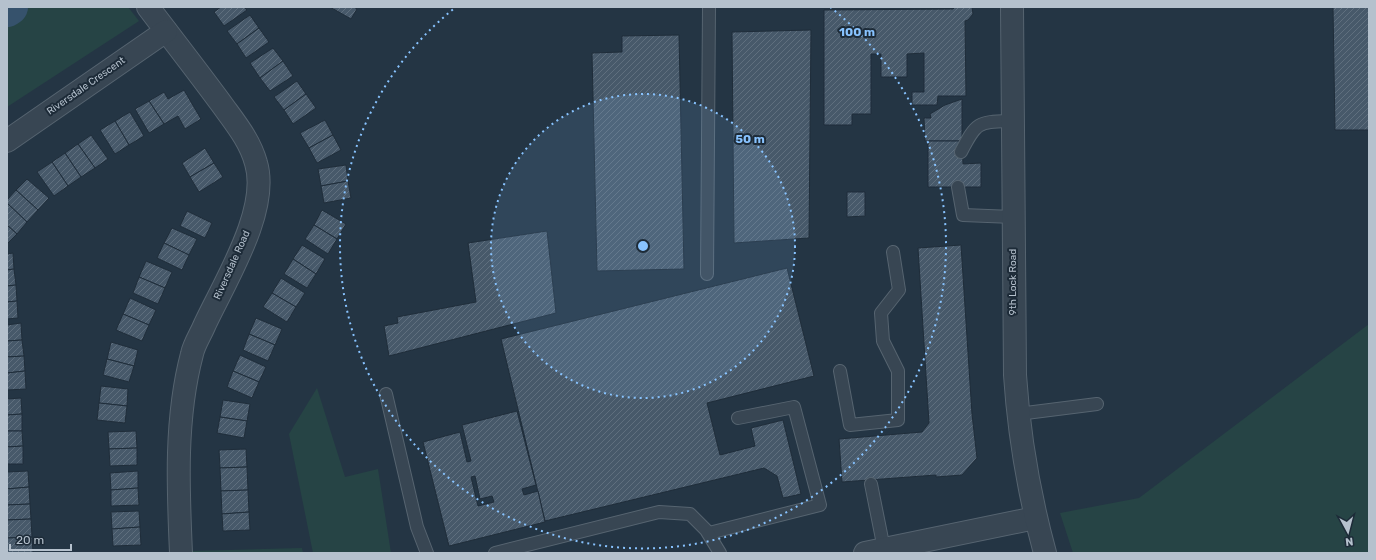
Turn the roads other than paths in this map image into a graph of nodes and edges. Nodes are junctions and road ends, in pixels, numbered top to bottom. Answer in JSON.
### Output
{"nodes":[{"id":1,"x":148,"y":7,"type":"edge"},
{"id":2,"x":709,"y":7,"type":"edge"},
{"id":3,"x":1012,"y":7,"type":"edge"},
{"id":4,"x":166,"y":31,"type":"junction"},
{"id":5,"x":1012,"y":122,"type":"junction"},
{"id":6,"x":7,"y":141,"type":"edge"},
{"id":7,"x":961,"y":152,"type":"dead end"},
{"id":8,"x":958,"y":187,"type":"dead end"},
{"id":9,"x":1013,"y":217,"type":"junction"},
{"id":10,"x":893,"y":252,"type":"dead end"},
{"id":11,"x":707,"y":274,"type":"dead end"},
{"id":12,"x":840,"y":371,"type":"dead end"},
{"id":13,"x":386,"y":394,"type":"dead end"},
{"id":14,"x":1097,"y":404,"type":"dead end"},
{"id":15,"x":1018,"y":414,"type":"junction"},
{"id":16,"x":738,"y":418,"type":"dead end"},
{"id":17,"x":871,"y":484,"type":"dead end"},
{"id":18,"x":1035,"y":518,"type":"junction"},
{"id":19,"x":708,"y":533,"type":"junction"},
{"id":20,"x":874,"y":552,"type":"edge"},
{"id":21,"x":181,"y":553,"type":"edge"},
{"id":22,"x":427,"y":553,"type":"edge"},
{"id":23,"x":495,"y":553,"type":"edge"},
{"id":24,"x":720,"y":553,"type":"edge"},
{"id":25,"x":1045,"y":553,"type":"edge"}],
"edges":[{"from":1,"to":4,"type":"street","name":"Riversdale Road"},
{"from":2,"to":11,"type":"lane"},
{"from":3,"to":5,"type":"street","name":"9th Lock Road"},
{"from":4,"to":6,"type":"street","name":"Riversdale Crescent"},
{"from":4,"to":21,"type":"street","name":"Riversdale Road"},
{"from":5,"to":7,"type":"lane"},
{"from":5,"to":9,"type":"street","name":"9th Lock Road"},
{"from":8,"to":9,"type":"lane"},
{"from":9,"to":15,"type":"street","name":"9th Lock Road"},
{"from":10,"to":12,"type":"lane"},
{"from":13,"to":22,"type":"lane"},
{"from":14,"to":15,"type":"lane"},
{"from":15,"to":18,"type":"street","name":"9th Lock Road"},
{"from":16,"to":19,"type":"lane"},
{"from":17,"to":20,"type":"lane"},
{"from":18,"to":20,"type":"street"},
{"from":18,"to":25,"type":"street","name":"9th Lock Road"},
{"from":19,"to":23,"type":"lane"},
{"from":19,"to":24,"type":"lane"}]}
